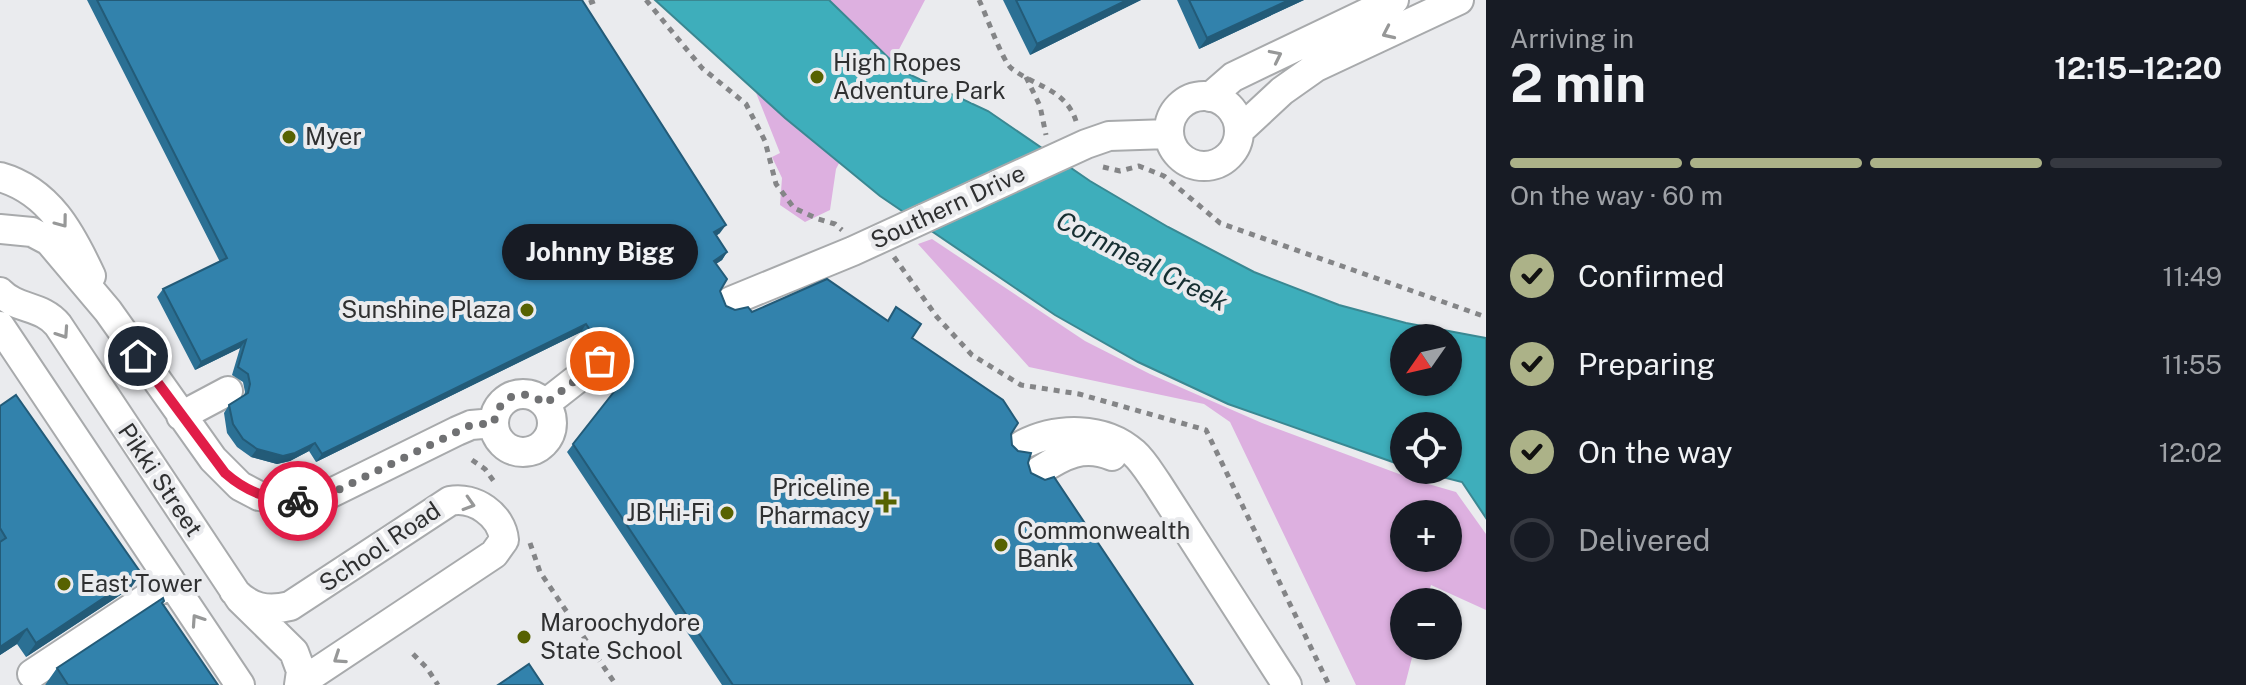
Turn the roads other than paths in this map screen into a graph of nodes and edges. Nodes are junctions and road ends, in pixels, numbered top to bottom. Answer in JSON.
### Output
{"nodes":[{"id":1,"x":1394,"y":0,"type":"edge"},
{"id":2,"x":1459,"y":0,"type":"edge"},
{"id":3,"x":1210,"y":97,"type":"junction"},
{"id":4,"x":1239,"y":131,"type":"junction"},
{"id":5,"x":1169,"y":134,"type":"junction"},
{"id":6,"x":0,"y":177,"type":"edge"},
{"id":7,"x":0,"y":229,"type":"edge"},
{"id":8,"x":0,"y":292,"type":"edge"},
{"id":9,"x":731,"y":301,"type":"dead end"},
{"id":10,"x":108,"y":311,"type":"junction"},
{"id":11,"x":0,"y":326,"type":"edge"},
{"id":12,"x":600,"y":361,"type":"dead end"},
{"id":13,"x":228,"y":391,"type":"dead end"},
{"id":14,"x":545,"y":404,"type":"junction"},
{"id":15,"x":181,"y":416,"type":"junction"},
{"id":16,"x":494,"y":423,"type":"junction"},
{"id":17,"x":1022,"y":445,"type":"dead end"},
{"id":18,"x":1039,"y":471,"type":"dead end"},
{"id":19,"x":171,"y":582,"type":"junction"},
{"id":20,"x":234,"y":591,"type":"junction"},
{"id":21,"x":1268,"y":671,"type":"edge"},
{"id":22,"x":32,"y":674,"type":"dead end"},
{"id":23,"x":300,"y":684,"type":"edge"},
{"id":24,"x":240,"y":685,"type":"edge"},
{"id":25,"x":1287,"y":685,"type":"edge"}],
"edges":[{"from":3,"to":1,"type":"street","one_way":true},
{"from":2,"to":4,"type":"street","one_way":true},
{"from":3,"to":4,"type":"street"},
{"from":3,"to":5,"type":"street"},
{"from":4,"to":5,"type":"street"},
{"from":5,"to":9,"type":"street","name":"Southern Drive"},
{"from":6,"to":10,"type":"street","one_way":true},
{"from":7,"to":10,"type":"street"},
{"from":8,"to":20,"type":"street","name":"Pikki Street","one_way":true},
{"from":10,"to":15,"type":"street"},
{"from":11,"to":19,"type":"street","name":"Pikki Street"},
{"from":12,"to":14,"type":"street"},
{"from":13,"to":15,"type":"street"},
{"from":14,"to":16,"type":"street"},
{"from":14,"to":16,"type":"street"},
{"from":15,"to":16,"type":"street"},
{"from":17,"to":21,"type":"street"},
{"from":18,"to":21,"type":"street"},
{"from":19,"to":22,"type":"street"},
{"from":24,"to":19,"type":"street","name":"Pikki Street","one_way":true},
{"from":20,"to":23,"type":"street","name":"Pikki Street"},
{"from":20,"to":23,"type":"street","name":"School Road","one_way":true},
{"from":21,"to":25,"type":"street"}]}
